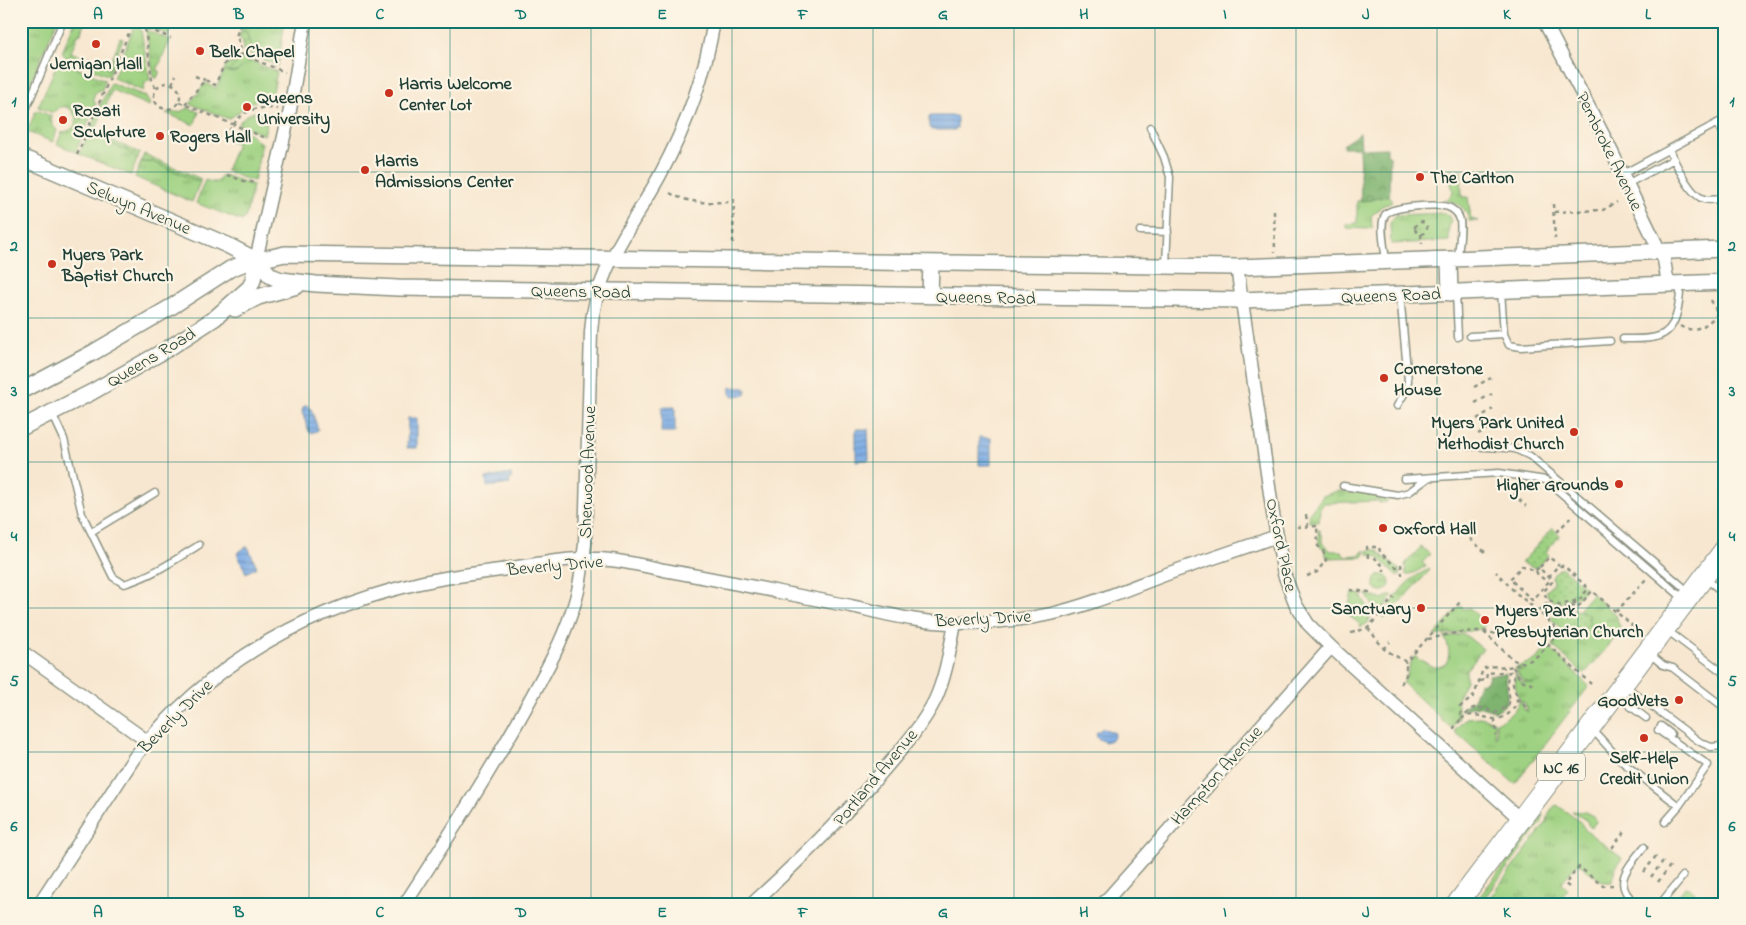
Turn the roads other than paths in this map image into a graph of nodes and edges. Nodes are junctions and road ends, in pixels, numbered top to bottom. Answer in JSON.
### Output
{"nodes":[{"id":1,"x":63,"y":21,"type":"edge"},
{"id":2,"x":304,"y":21,"type":"edge"},
{"id":3,"x":714,"y":21,"type":"edge"},
{"id":4,"x":1544,"y":21,"type":"edge"},
{"id":5,"x":1725,"y":118,"type":"edge"},
{"id":6,"x":21,"y":121,"type":"edge"},
{"id":7,"x":1717,"y":123,"type":"junction"},
{"id":8,"x":1150,"y":127,"type":"dead end"},
{"id":9,"x":1725,"y":136,"type":"edge"},
{"id":10,"x":1669,"y":150,"type":"junction"},
{"id":11,"x":21,"y":156,"type":"edge"},
{"id":12,"x":1674,"y":159,"type":"junction"},
{"id":13,"x":1625,"y":179,"type":"junction"},
{"id":14,"x":1725,"y":198,"type":"edge"},
{"id":15,"x":1140,"y":231,"type":"dead end"},
{"id":16,"x":1168,"y":232,"type":"junction"},
{"id":17,"x":1725,"y":249,"type":"edge"},
{"id":18,"x":1660,"y":252,"type":"junction"},
{"id":19,"x":611,"y":259,"type":"junction"},
{"id":20,"x":1454,"y":259,"type":"junction"},
{"id":21,"x":256,"y":260,"type":"junction"},
{"id":22,"x":1386,"y":262,"type":"junction"},
{"id":23,"x":931,"y":263,"type":"junction"},
{"id":24,"x":1166,"y":267,"type":"junction"},
{"id":25,"x":1237,"y":267,"type":"junction"},
{"id":26,"x":1725,"y":282,"type":"edge"},
{"id":27,"x":316,"y":284,"type":"junction"},
{"id":28,"x":1674,"y":284,"type":"junction"},
{"id":29,"x":1501,"y":291,"type":"junction"},
{"id":30,"x":598,"y":292,"type":"junction"},
{"id":31,"x":1453,"y":293,"type":"junction"},
{"id":32,"x":1400,"y":294,"type":"junction"},
{"id":33,"x":930,"y":296,"type":"junction"},
{"id":34,"x":1241,"y":300,"type":"junction"},
{"id":35,"x":215,"y":318,"type":"junction"},
{"id":36,"x":1504,"y":334,"type":"junction"},
{"id":37,"x":1470,"y":336,"type":"dead end"},
{"id":38,"x":1458,"y":337,"type":"dead end"},
{"id":39,"x":1623,"y":340,"type":"dead end"},
{"id":40,"x":1610,"y":341,"type":"dead end"},
{"id":41,"x":21,"y":390,"type":"edge"},
{"id":42,"x":1397,"y":406,"type":"dead end"},
{"id":43,"x":52,"y":414,"type":"junction"},
{"id":44,"x":21,"y":428,"type":"edge"},
{"id":45,"x":1467,"y":446,"type":"dead end"},
{"id":46,"x":1429,"y":478,"type":"junction"},
{"id":47,"x":1404,"y":479,"type":"dead end"},
{"id":48,"x":1343,"y":486,"type":"dead end"},
{"id":49,"x":155,"y":493,"type":"dead end"},
{"id":50,"x":91,"y":532,"type":"junction"},
{"id":51,"x":1277,"y":536,"type":"junction"},
{"id":52,"x":199,"y":545,"type":"dead end"},
{"id":53,"x":1725,"y":550,"type":"edge"},
{"id":54,"x":584,"y":559,"type":"junction"},
{"id":55,"x":1704,"y":577,"type":"junction"},
{"id":56,"x":1725,"y":594,"type":"edge"},
{"id":57,"x":1688,"y":597,"type":"junction"},
{"id":58,"x":955,"y":623,"type":"junction"},
{"id":59,"x":1665,"y":629,"type":"junction"},
{"id":60,"x":1331,"y":647,"type":"junction"},
{"id":61,"x":21,"y":651,"type":"edge"},
{"id":62,"x":1647,"y":652,"type":"junction"},
{"id":63,"x":1725,"y":674,"type":"edge"},
{"id":64,"x":1619,"y":689,"type":"junction"},
{"id":65,"x":1725,"y":708,"type":"edge"},
{"id":66,"x":1647,"y":716,"type":"dead end"},
{"id":67,"x":1591,"y":728,"type":"junction"},
{"id":68,"x":1660,"y":728,"type":"dead end"},
{"id":69,"x":147,"y":742,"type":"junction"},
{"id":70,"x":1725,"y":742,"type":"edge"},
{"id":71,"x":1679,"y":806,"type":"junction"},
{"id":72,"x":1521,"y":820,"type":"junction"},
{"id":73,"x":1665,"y":822,"type":"dead end"},
{"id":74,"x":1644,"y":847,"type":"dead end"},
{"id":75,"x":1683,"y":876,"type":"dead end"},
{"id":76,"x":39,"y":904,"type":"edge"},
{"id":77,"x":404,"y":904,"type":"edge"},
{"id":78,"x":752,"y":904,"type":"edge"},
{"id":79,"x":1103,"y":904,"type":"edge"},
{"id":80,"x":1457,"y":904,"type":"edge"},
{"id":81,"x":1637,"y":904,"type":"edge"},
{"id":82,"x":1660,"y":904,"type":"edge"}],
"edges":[{"from":1,"to":6,"type":"lane"},
{"from":2,"to":21,"type":"street"},
{"from":3,"to":19,"type":"street","name":"Sherwood Avenue"},
{"from":4,"to":13,"type":"street","name":"Pembroke Avenue"},
{"from":5,"to":7,"type":"lane"},
{"from":7,"to":9,"type":"lane"},
{"from":7,"to":10,"type":"lane"},
{"from":8,"to":16,"type":"lane"},
{"from":10,"to":12,"type":"lane"},
{"from":10,"to":13,"type":"lane"},
{"from":11,"to":21,"type":"street","name":"Selwyn Avenue"},
{"from":12,"to":13,"type":"lane"},
{"from":12,"to":14,"type":"lane"},
{"from":13,"to":18,"type":"street","name":"Pembroke Avenue"},
{"from":15,"to":16,"type":"lane"},
{"from":16,"to":24,"type":"lane"},
{"from":17,"to":18,"type":"street","name":"Queens Road"},
{"from":18,"to":20,"type":"street","name":"Queens Road"},
{"from":18,"to":28,"type":"street","name":"Pembroke Avenue"},
{"from":19,"to":21,"type":"street","name":"Queens Road"},
{"from":19,"to":23,"type":"street","name":"Queens Road"},
{"from":19,"to":30,"type":"street","name":"Sherwood Avenue"},
{"from":20,"to":22,"type":"street","name":"Queens Road"},
{"from":20,"to":22,"type":"lane"},
{"from":20,"to":31,"type":"street"},
{"from":21,"to":27,"type":"street","name":"Queens Road"},
{"from":21,"to":35,"type":"street","name":"Queens Road"},
{"from":21,"to":41,"type":"street","name":"Queens Road"},
{"from":22,"to":25,"type":"street","name":"Queens Road"},
{"from":23,"to":24,"type":"street","name":"Queens Road"},
{"from":23,"to":33,"type":"street"},
{"from":24,"to":25,"type":"street","name":"Queens Road"},
{"from":25,"to":34,"type":"street","name":"Oxford Place"},
{"from":26,"to":28,"type":"street","name":"Queens Road"},
{"from":27,"to":30,"type":"street","name":"Queens Road"},
{"from":27,"to":35,"type":"street"},
{"from":28,"to":29,"type":"street","name":"Queens Road"},
{"from":28,"to":39,"type":"lane"},
{"from":29,"to":31,"type":"street","name":"Queens Road"},
{"from":29,"to":36,"type":"lane"},
{"from":30,"to":33,"type":"street","name":"Queens Road"},
{"from":30,"to":54,"type":"street","name":"Sherwood Avenue"},
{"from":31,"to":32,"type":"street","name":"Queens Road"},
{"from":31,"to":38,"type":"lane"},
{"from":32,"to":34,"type":"street","name":"Queens Road"},
{"from":32,"to":42,"type":"lane"},
{"from":33,"to":34,"type":"street","name":"Queens Road"},
{"from":34,"to":51,"type":"street","name":"Oxford Place"},
{"from":35,"to":43,"type":"street","name":"Queens Road"},
{"from":36,"to":37,"type":"lane"},
{"from":36,"to":40,"type":"lane"},
{"from":43,"to":44,"type":"street","name":"Queens Road"},
{"from":43,"to":50,"type":"lane"},
{"from":45,"to":57,"type":"lane"},
{"from":46,"to":47,"type":"lane"},
{"from":46,"to":48,"type":"lane"},
{"from":46,"to":57,"type":"lane"},
{"from":49,"to":50,"type":"lane"},
{"from":50,"to":52,"type":"lane"},
{"from":51,"to":58,"type":"street","name":"Beverly Drive"},
{"from":51,"to":60,"type":"street","name":"Oxford Place"},
{"from":53,"to":55,"type":"main road","number":"NC 16"},
{"from":54,"to":58,"type":"street","name":"Beverly Drive"},
{"from":54,"to":69,"type":"street","name":"Beverly Drive"},
{"from":54,"to":77,"type":"street","name":"Sherwood Avenue"},
{"from":55,"to":56,"type":"lane"},
{"from":55,"to":57,"type":"main road","number":"NC 16"},
{"from":57,"to":59,"type":"main road","number":"NC 16"},
{"from":58,"to":78,"type":"street","name":"Portland Avenue"},
{"from":59,"to":62,"type":"main road","number":"NC 16"},
{"from":59,"to":63,"type":"lane"},
{"from":60,"to":72,"type":"street","name":"Oxford Place"},
{"from":60,"to":79,"type":"street","name":"Hampton Avenue"},
{"from":61,"to":69,"type":"street"},
{"from":62,"to":64,"type":"main road","number":"NC 16"},
{"from":62,"to":65,"type":"lane"},
{"from":64,"to":66,"type":"lane"},
{"from":64,"to":67,"type":"main road","number":"NC 16"},
{"from":64,"to":70,"type":"lane"},
{"from":67,"to":71,"type":"lane"},
{"from":67,"to":72,"type":"main road","number":"NC 16"},
{"from":68,"to":71,"type":"lane"},
{"from":69,"to":76,"type":"street","name":"Beverly Drive"},
{"from":71,"to":73,"type":"lane"},
{"from":72,"to":80,"type":"main road","number":"NC 16"},
{"from":74,"to":81,"type":"lane"},
{"from":75,"to":82,"type":"lane"}]}
